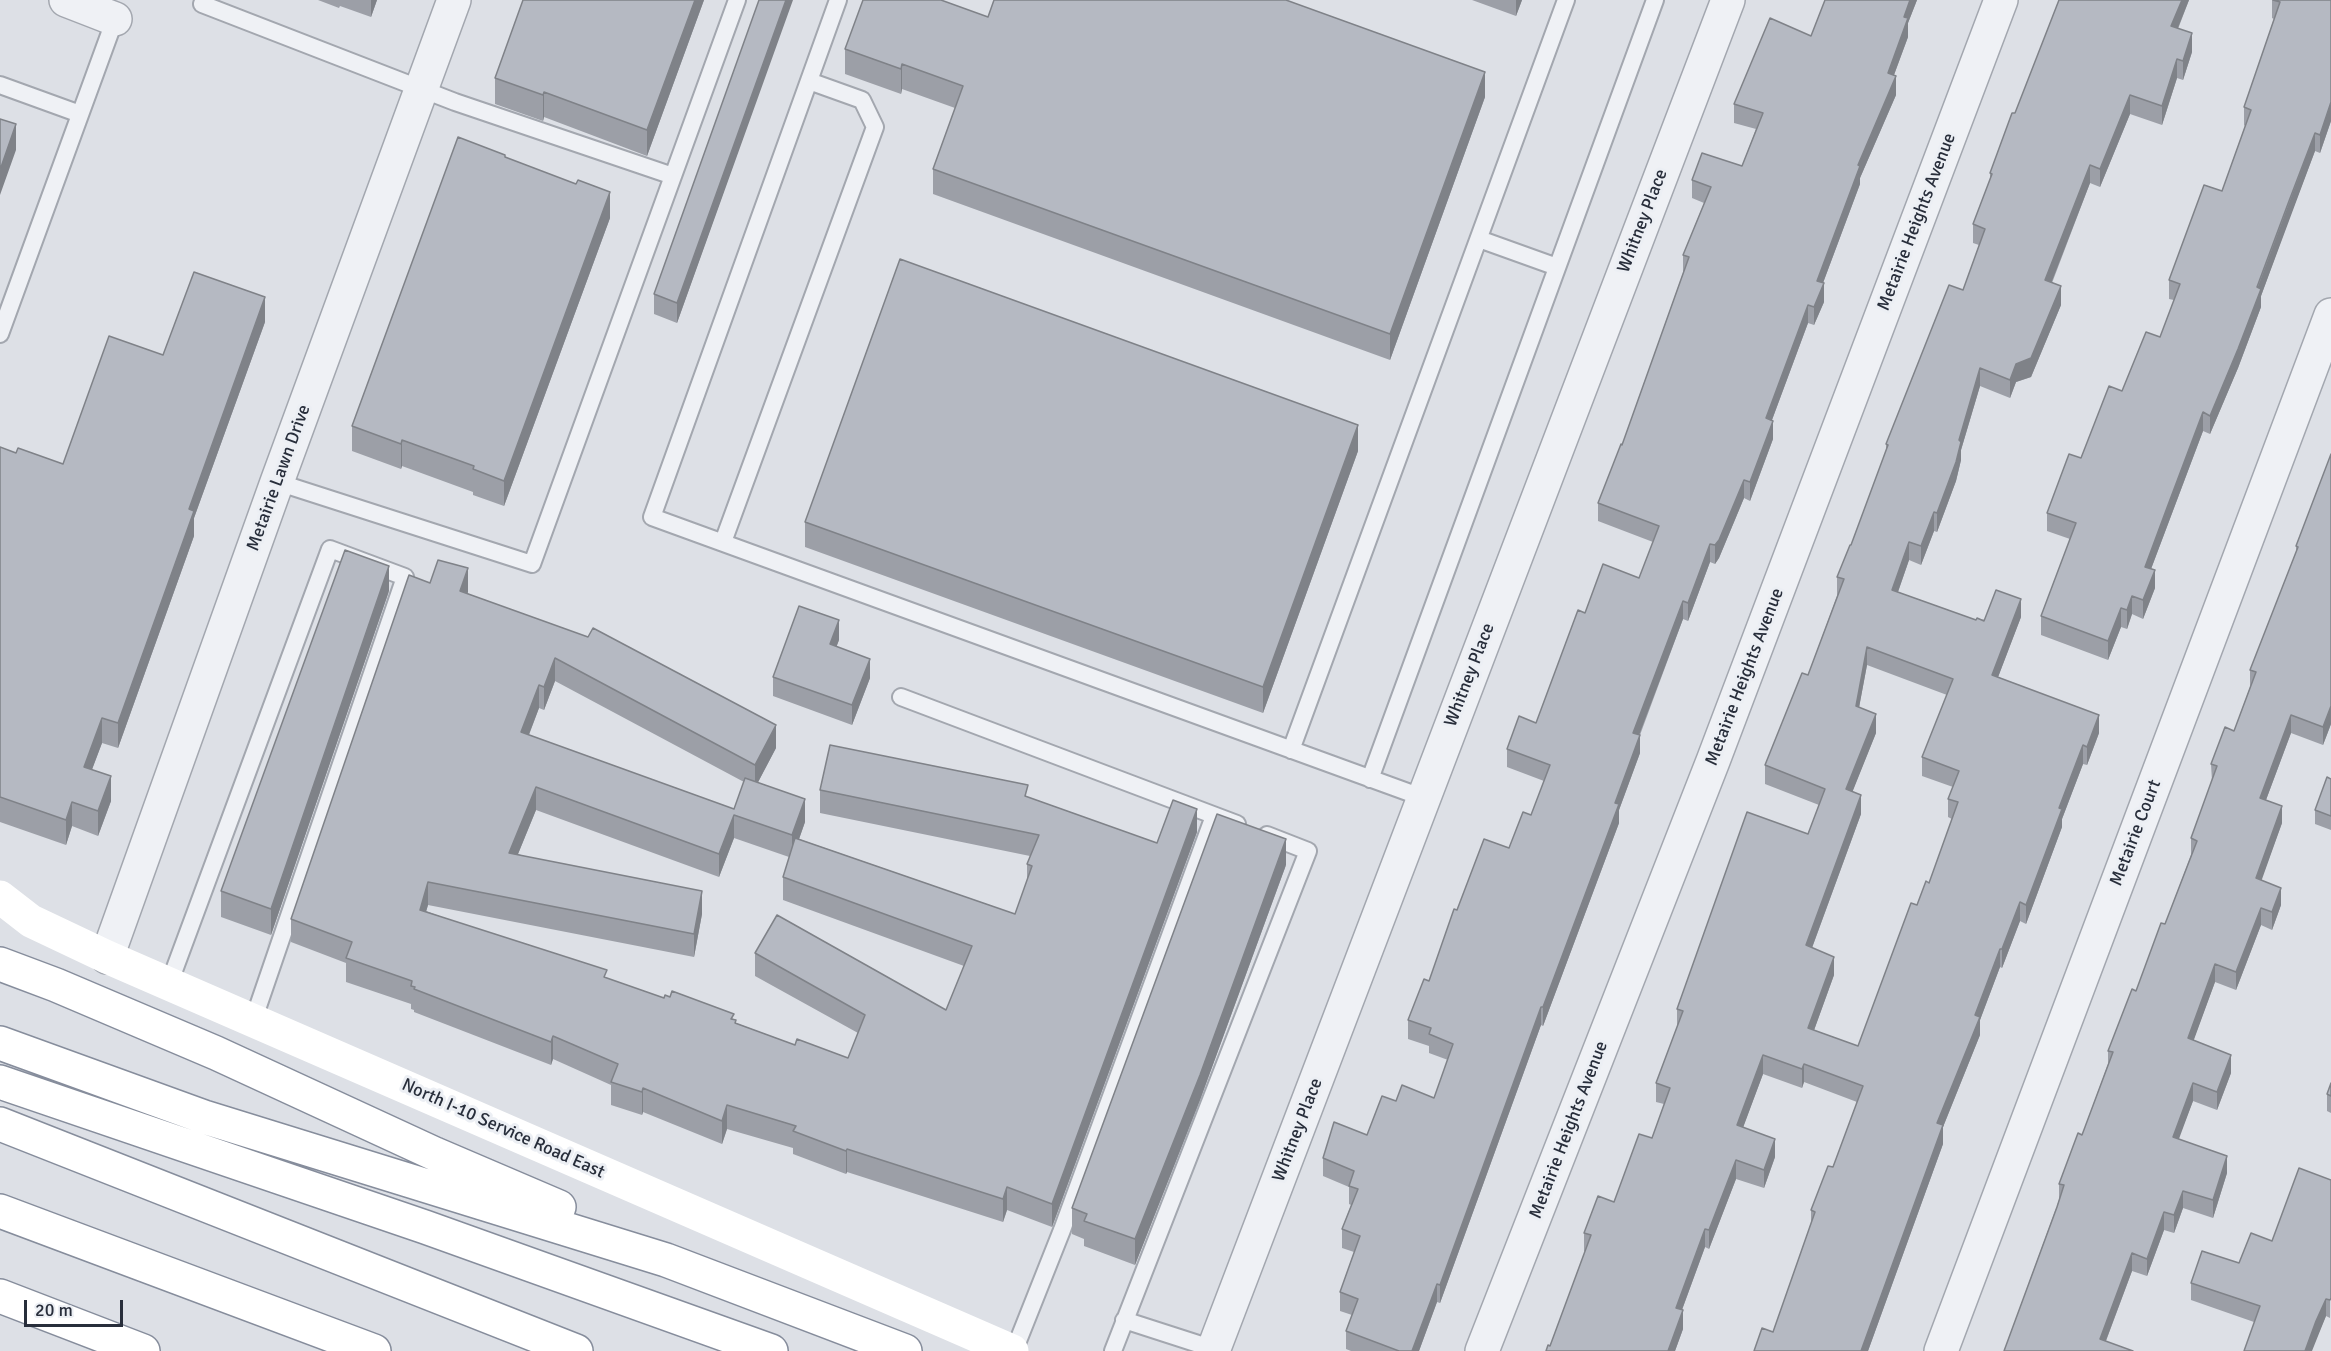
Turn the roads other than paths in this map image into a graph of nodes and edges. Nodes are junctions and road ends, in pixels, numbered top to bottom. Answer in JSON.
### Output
{"nodes":[{"id":1,"x":66,"y":0,"type":"edge"},
{"id":2,"x":454,"y":0,"type":"edge"},
{"id":3,"x":737,"y":0,"type":"edge"},
{"id":4,"x":838,"y":0,"type":"edge"},
{"id":5,"x":1566,"y":0,"type":"edge"},
{"id":6,"x":1655,"y":0,"type":"edge"},
{"id":7,"x":1728,"y":0,"type":"edge"},
{"id":8,"x":2001,"y":0,"type":"edge"},
{"id":9,"x":202,"y":4,"type":"dead end"},
{"id":10,"x":115,"y":19,"type":"joint"},
{"id":11,"x":809,"y":81,"type":"junction"},
{"id":12,"x":0,"y":85,"type":"edge"},
{"id":13,"x":422,"y":88,"type":"junction"},
{"id":14,"x":80,"y":114,"type":"junction"},
{"id":15,"x":673,"y":176,"type":"junction"},
{"id":16,"x":1479,"y":239,"type":"junction"},
{"id":17,"x":1557,"y":267,"type":"junction"},
{"id":18,"x":2331,"y":315,"type":"edge"},
{"id":19,"x":0,"y":334,"type":"edge"},
{"id":20,"x":277,"y":482,"type":"junction"},
{"id":21,"x":723,"y":542,"type":"junction"},
{"id":22,"x":901,"y":697,"type":"dead end"},
{"id":23,"x":1291,"y":750,"type":"junction"},
{"id":24,"x":1370,"y":779,"type":"junction"},
{"id":25,"x":1424,"y":798,"type":"junction"},
{"id":26,"x":1214,"y":816,"type":"junction"},
{"id":27,"x":0,"y":897,"type":"edge"},
{"id":28,"x":0,"y":946,"type":"edge"},
{"id":29,"x":107,"y":957,"type":"junction"},
{"id":30,"x":0,"y":964,"type":"edge"},
{"id":31,"x":169,"y":984,"type":"junction"},
{"id":32,"x":56,"y":985,"type":"junction"},
{"id":33,"x":253,"y":1021,"type":"junction"},
{"id":34,"x":0,"y":1043,"type":"edge"},
{"id":35,"x":0,"y":1082,"type":"edge"},
{"id":36,"x":0,"y":1124,"type":"edge"},
{"id":37,"x":0,"y":1211,"type":"edge"},
{"id":38,"x":666,"y":1260,"type":"junction"},
{"id":39,"x":0,"y":1296,"type":"edge"},
{"id":40,"x":1124,"y":1320,"type":"junction"},
{"id":41,"x":1214,"y":1350,"type":"edge"},
{"id":42,"x":144,"y":1351,"type":"edge"},
{"id":43,"x":374,"y":1351,"type":"edge"},
{"id":44,"x":576,"y":1351,"type":"edge"},
{"id":45,"x":771,"y":1351,"type":"edge"},
{"id":46,"x":905,"y":1351,"type":"edge"},
{"id":47,"x":1013,"y":1351,"type":"edge"},
{"id":48,"x":1113,"y":1351,"type":"edge"},
{"id":49,"x":1482,"y":1351,"type":"edge"},
{"id":50,"x":1941,"y":1351,"type":"edge"}],
"edges":[{"from":1,"to":10,"type":"street"},
{"from":2,"to":13,"type":"street","name":"Metairie Lawn Drive"},
{"from":3,"to":15,"type":"lane"},
{"from":4,"to":11,"type":"lane"},
{"from":5,"to":16,"type":"lane"},
{"from":6,"to":17,"type":"lane"},
{"from":7,"to":25,"type":"street","name":"Whitney Place"},
{"from":8,"to":49,"type":"street","name":"Metairie Heights Avenue"},
{"from":9,"to":13,"type":"lane"},
{"from":10,"to":14,"type":"lane"},
{"from":11,"to":21,"type":"lane"},
{"from":11,"to":21,"type":"lane"},
{"from":12,"to":14,"type":"lane"},
{"from":13,"to":15,"type":"lane"},
{"from":13,"to":20,"type":"street","name":"Metairie Lawn Drive"},
{"from":14,"to":19,"type":"lane"},
{"from":15,"to":20,"type":"lane"},
{"from":16,"to":17,"type":"lane"},
{"from":16,"to":23,"type":"lane"},
{"from":17,"to":24,"type":"lane"},
{"from":18,"to":50,"type":"street","name":"Metairie Court"},
{"from":20,"to":29,"type":"street","name":"Metairie Lawn Drive"},
{"from":21,"to":23,"type":"lane"},
{"from":22,"to":26,"type":"lane"},
{"from":23,"to":24,"type":"lane"},
{"from":24,"to":25,"type":"lane"},
{"from":25,"to":41,"type":"street","name":"Whitney Place"},
{"from":26,"to":40,"type":"lane"},
{"from":26,"to":47,"type":"lane"},
{"from":27,"to":29,"type":"main road","name":"North I-10 Service Road East"},
{"from":28,"to":32,"type":"main road"},
{"from":29,"to":31,"type":"main road","name":"North I-10 Service Road East"},
{"from":30,"to":32,"type":"main road"},
{"from":31,"to":33,"type":"main road","name":"North I-10 Service Road East"},
{"from":31,"to":33,"type":"lane"},
{"from":32,"to":38,"type":"main road"},
{"from":33,"to":47,"type":"main road","name":"North I-10 Service Road East"},
{"from":34,"to":38,"type":"main road"},
{"from":35,"to":45,"type":"main road"},
{"from":36,"to":44,"type":"main road"},
{"from":37,"to":43,"type":"main road"},
{"from":38,"to":46,"type":"main road"},
{"from":39,"to":42,"type":"main road"},
{"from":40,"to":41,"type":"lane"},
{"from":40,"to":48,"type":"lane"}]}
